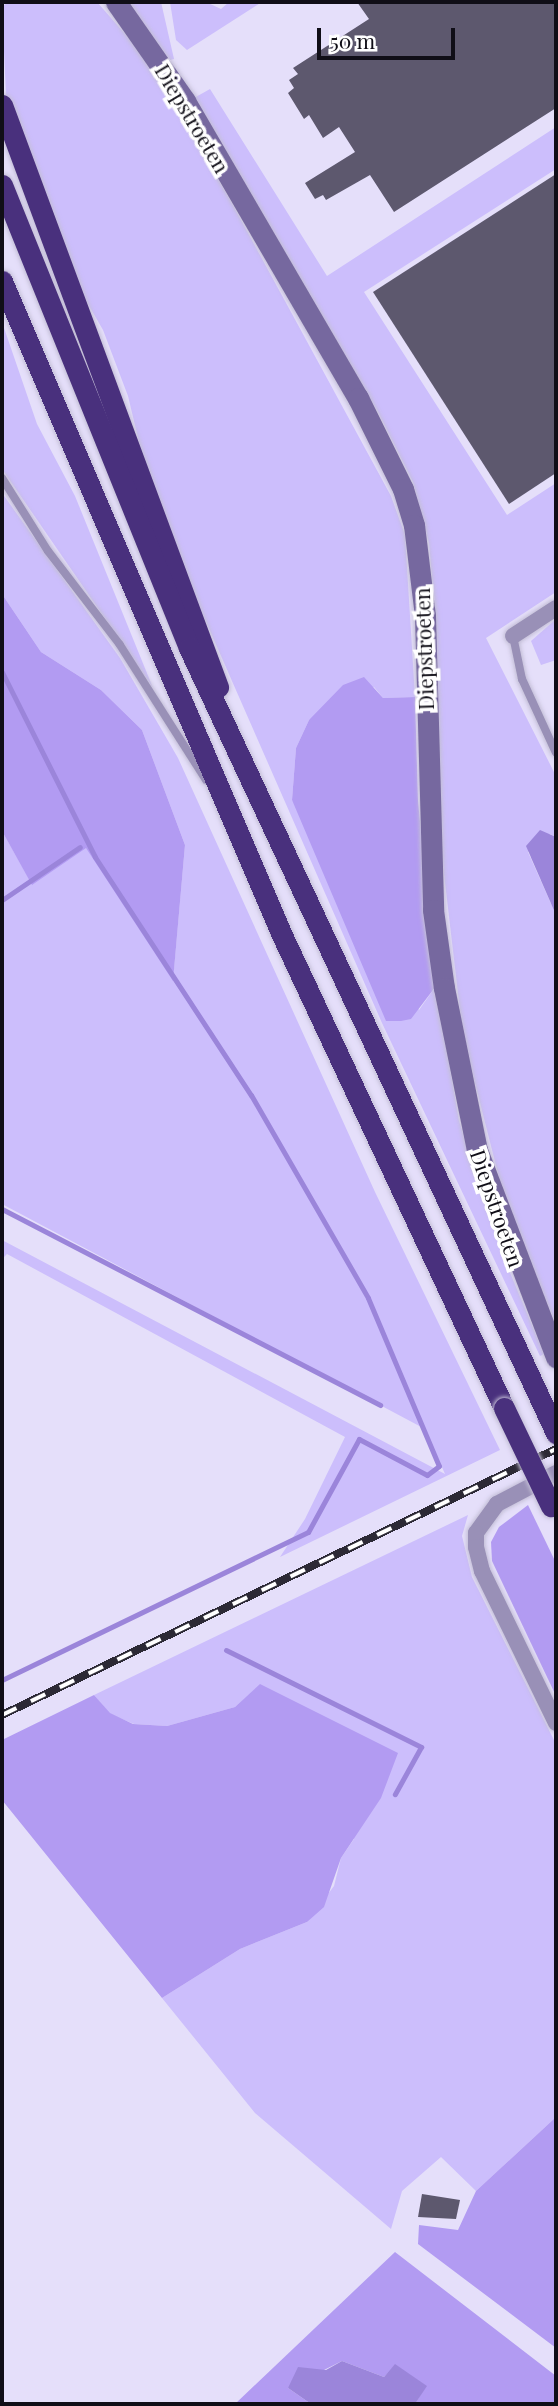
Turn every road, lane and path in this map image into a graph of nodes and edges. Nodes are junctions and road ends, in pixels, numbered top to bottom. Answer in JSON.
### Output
{"nodes":[{"id":1,"x":116,"y":2,"type":"edge"},
{"id":2,"x":2,"y":105,"type":"edge"},
{"id":3,"x":2,"y":185,"type":"edge"},
{"id":4,"x":2,"y":281,"type":"edge"},
{"id":5,"x":2,"y":478,"type":"edge"},
{"id":6,"x":556,"y":608,"type":"edge"},
{"id":7,"x":513,"y":636,"type":"joint"},
{"id":8,"x":238,"y":752,"type":"junction"},
{"id":9,"x":556,"y":753,"type":"edge"},
{"id":10,"x":234,"y":827,"type":"junction"},
{"id":11,"x":556,"y":1357,"type":"edge"},
{"id":12,"x":556,"y":1433,"type":"edge"},
{"id":13,"x":556,"y":1473,"type":"edge"},
{"id":14,"x":554,"y":1512,"type":"edge"},
{"id":15,"x":556,"y":1723,"type":"edge"}],
"edges":[{"from":1,"to":11,"type":"street","name":"Diepstroeten"},
{"from":2,"to":8,"type":"highway"},
{"from":3,"to":8,"type":"highway"},
{"from":4,"to":10,"type":"highway"},
{"from":5,"to":10,"type":"lane"},
{"from":6,"to":7,"type":"street"},
{"from":7,"to":9,"type":"lane"},
{"from":8,"to":12,"type":"highway"},
{"from":10,"to":14,"type":"highway","bridge":true},
{"from":13,"to":15,"type":"street"}]}
